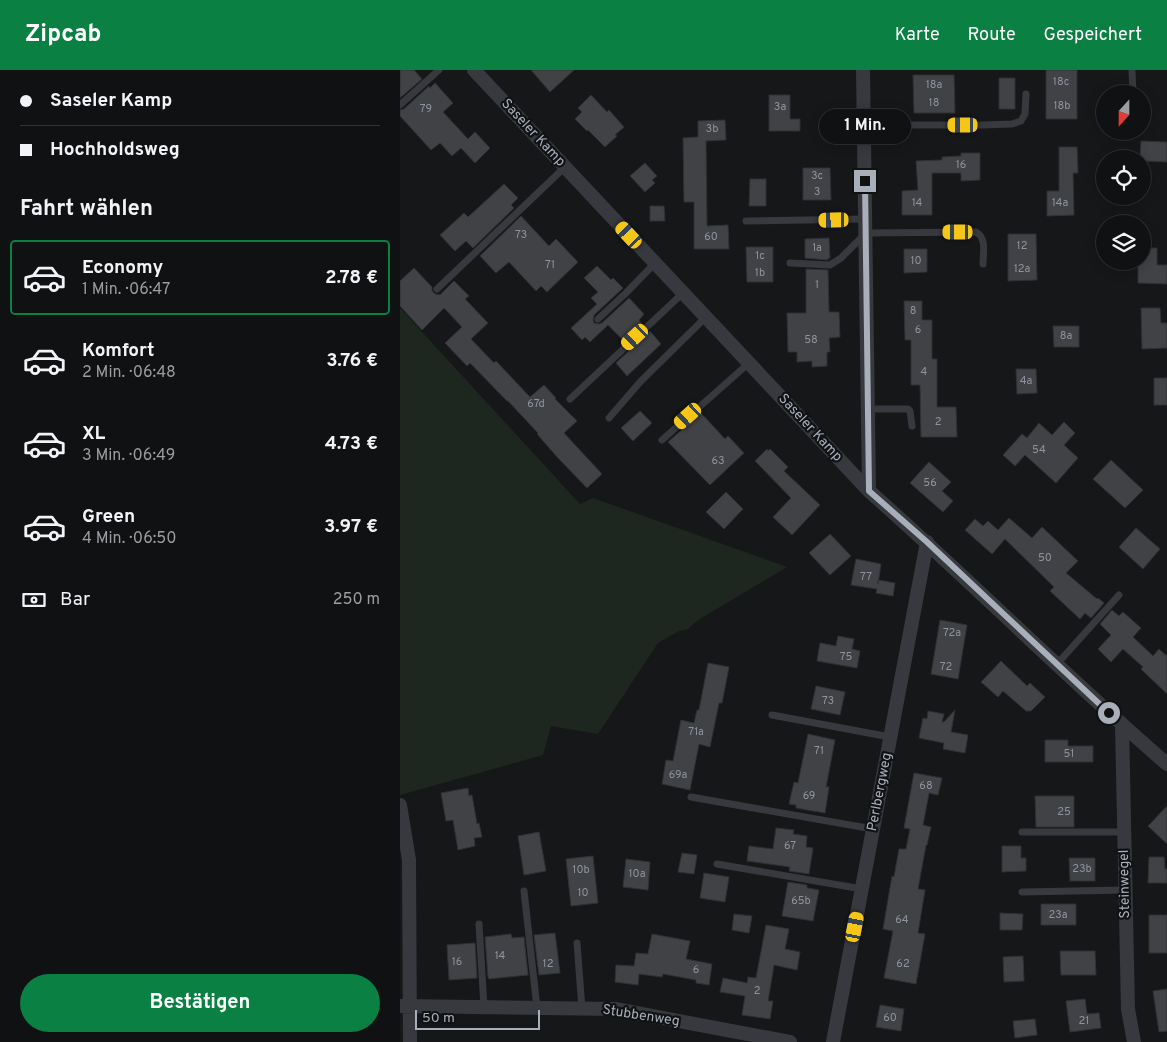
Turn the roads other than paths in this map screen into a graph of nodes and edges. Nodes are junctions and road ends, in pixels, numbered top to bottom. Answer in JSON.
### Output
{"nodes":[{"id":1,"x":439,"y":70,"type":"edge"},
{"id":2,"x":474,"y":70,"type":"edge"},
{"id":3,"x":863,"y":70,"type":"edge"},
{"id":4,"x":1132,"y":70,"type":"edge"},
{"id":5,"x":1133,"y":85,"type":"edge"},
{"id":6,"x":1026,"y":94,"type":"dead end"},
{"id":7,"x":400,"y":105,"type":"edge"},
{"id":8,"x":864,"y":125,"type":"junction"},
{"id":9,"x":565,"y":167,"type":"junction"},
{"id":10,"x":746,"y":220,"type":"dead end"},
{"id":11,"x":866,"y":226,"type":"junction"},
{"id":12,"x":655,"y":263,"type":"junction"},
{"id":13,"x":790,"y":264,"type":"dead end"},
{"id":14,"x":983,"y":264,"type":"dead end"},
{"id":15,"x":437,"y":289,"type":"dead end"},
{"id":16,"x":684,"y":293,"type":"junction"},
{"id":17,"x":706,"y":317,"type":"junction"},
{"id":18,"x":598,"y":319,"type":"dead end"},
{"id":19,"x":749,"y":363,"type":"junction"},
{"id":20,"x":570,"y":399,"type":"dead end"},
{"id":21,"x":868,"y":409,"type":"junction"},
{"id":22,"x":609,"y":418,"type":"dead end"},
{"id":23,"x":912,"y":426,"type":"dead end"},
{"id":24,"x":662,"y":440,"type":"dead end"},
{"id":25,"x":869,"y":491,"type":"junction"},
{"id":26,"x":927,"y":542,"type":"junction"},
{"id":27,"x":1119,"y":595,"type":"dead end"},
{"id":28,"x":1057,"y":664,"type":"junction"},
{"id":29,"x":772,"y":715,"type":"dead end"},
{"id":30,"x":1122,"y":725,"type":"junction"},
{"id":31,"x":890,"y":737,"type":"junction"},
{"id":32,"x":1167,"y":764,"type":"edge"},
{"id":33,"x":691,"y":797,"type":"dead end"},
{"id":34,"x":400,"y":805,"type":"edge"},
{"id":35,"x":873,"y":829,"type":"junction"},
{"id":36,"x":1022,"y":832,"type":"dead end"},
{"id":37,"x":1124,"y":832,"type":"junction"},
{"id":38,"x":718,"y":864,"type":"dead end"},
{"id":39,"x":862,"y":889,"type":"junction"},
{"id":40,"x":1125,"y":890,"type":"junction"},
{"id":41,"x":524,"y":891,"type":"dead end"},
{"id":42,"x":1022,"y":892,"type":"dead end"},
{"id":43,"x":479,"y":924,"type":"dead end"},
{"id":44,"x":576,"y":942,"type":"dead end"},
{"id":45,"x":405,"y":1006,"type":"edge"},
{"id":46,"x":484,"y":1007,"type":"junction"},
{"id":47,"x":537,"y":1008,"type":"junction"},
{"id":48,"x":582,"y":1008,"type":"junction"},
{"id":49,"x":410,"y":1042,"type":"edge"},
{"id":50,"x":790,"y":1042,"type":"edge"},
{"id":51,"x":833,"y":1042,"type":"edge"},
{"id":52,"x":1134,"y":1042,"type":"edge"}],
"edges":[{"from":1,"to":7,"type":"lane"},
{"from":2,"to":9,"type":"street","name":"Saseler Kamp"},
{"from":3,"to":8,"type":"street"},
{"from":4,"to":5,"type":"lane"},
{"from":6,"to":8,"type":"lane"},
{"from":8,"to":11,"type":"street"},
{"from":9,"to":12,"type":"street","name":"Saseler Kamp"},
{"from":9,"to":15,"type":"lane"},
{"from":10,"to":11,"type":"lane"},
{"from":11,"to":13,"type":"lane"},
{"from":11,"to":14,"type":"lane"},
{"from":11,"to":21,"type":"street"},
{"from":12,"to":16,"type":"street","name":"Saseler Kamp"},
{"from":12,"to":18,"type":"lane"},
{"from":16,"to":17,"type":"street","name":"Saseler Kamp"},
{"from":16,"to":20,"type":"lane"},
{"from":17,"to":19,"type":"street","name":"Saseler Kamp"},
{"from":17,"to":22,"type":"lane"},
{"from":19,"to":24,"type":"lane"},
{"from":19,"to":25,"type":"street","name":"Saseler Kamp"},
{"from":21,"to":23,"type":"lane"},
{"from":21,"to":25,"type":"street"},
{"from":25,"to":26,"type":"street","name":"Saseler Kamp"},
{"from":26,"to":28,"type":"street","name":"Saseler Kamp"},
{"from":26,"to":31,"type":"street","name":"Perlbergweg"},
{"from":27,"to":28,"type":"lane"},
{"from":28,"to":30,"type":"street","name":"Saseler Kamp"},
{"from":29,"to":31,"type":"lane"},
{"from":30,"to":32,"type":"street","name":"Saseler Kamp"},
{"from":30,"to":37,"type":"street","name":"Steinwegel"},
{"from":31,"to":35,"type":"street","name":"Perlbergweg"},
{"from":33,"to":35,"type":"lane"},
{"from":34,"to":45,"type":"street"},
{"from":35,"to":39,"type":"street","name":"Perlbergweg"},
{"from":36,"to":37,"type":"lane"},
{"from":37,"to":40,"type":"street","name":"Steinwegel"},
{"from":38,"to":39,"type":"lane"},
{"from":39,"to":51,"type":"street","name":"Perlbergweg"},
{"from":40,"to":42,"type":"lane"},
{"from":40,"to":52,"type":"street","name":"Steinwegel"},
{"from":41,"to":47,"type":"lane"},
{"from":43,"to":46,"type":"lane"},
{"from":44,"to":48,"type":"lane"},
{"from":45,"to":46,"type":"street","name":"Stubbenweg"},
{"from":45,"to":49,"type":"street"},
{"from":46,"to":47,"type":"street","name":"Stubbenweg"},
{"from":47,"to":48,"type":"street","name":"Stubbenweg"},
{"from":48,"to":50,"type":"street","name":"Stubbenweg"}]}
